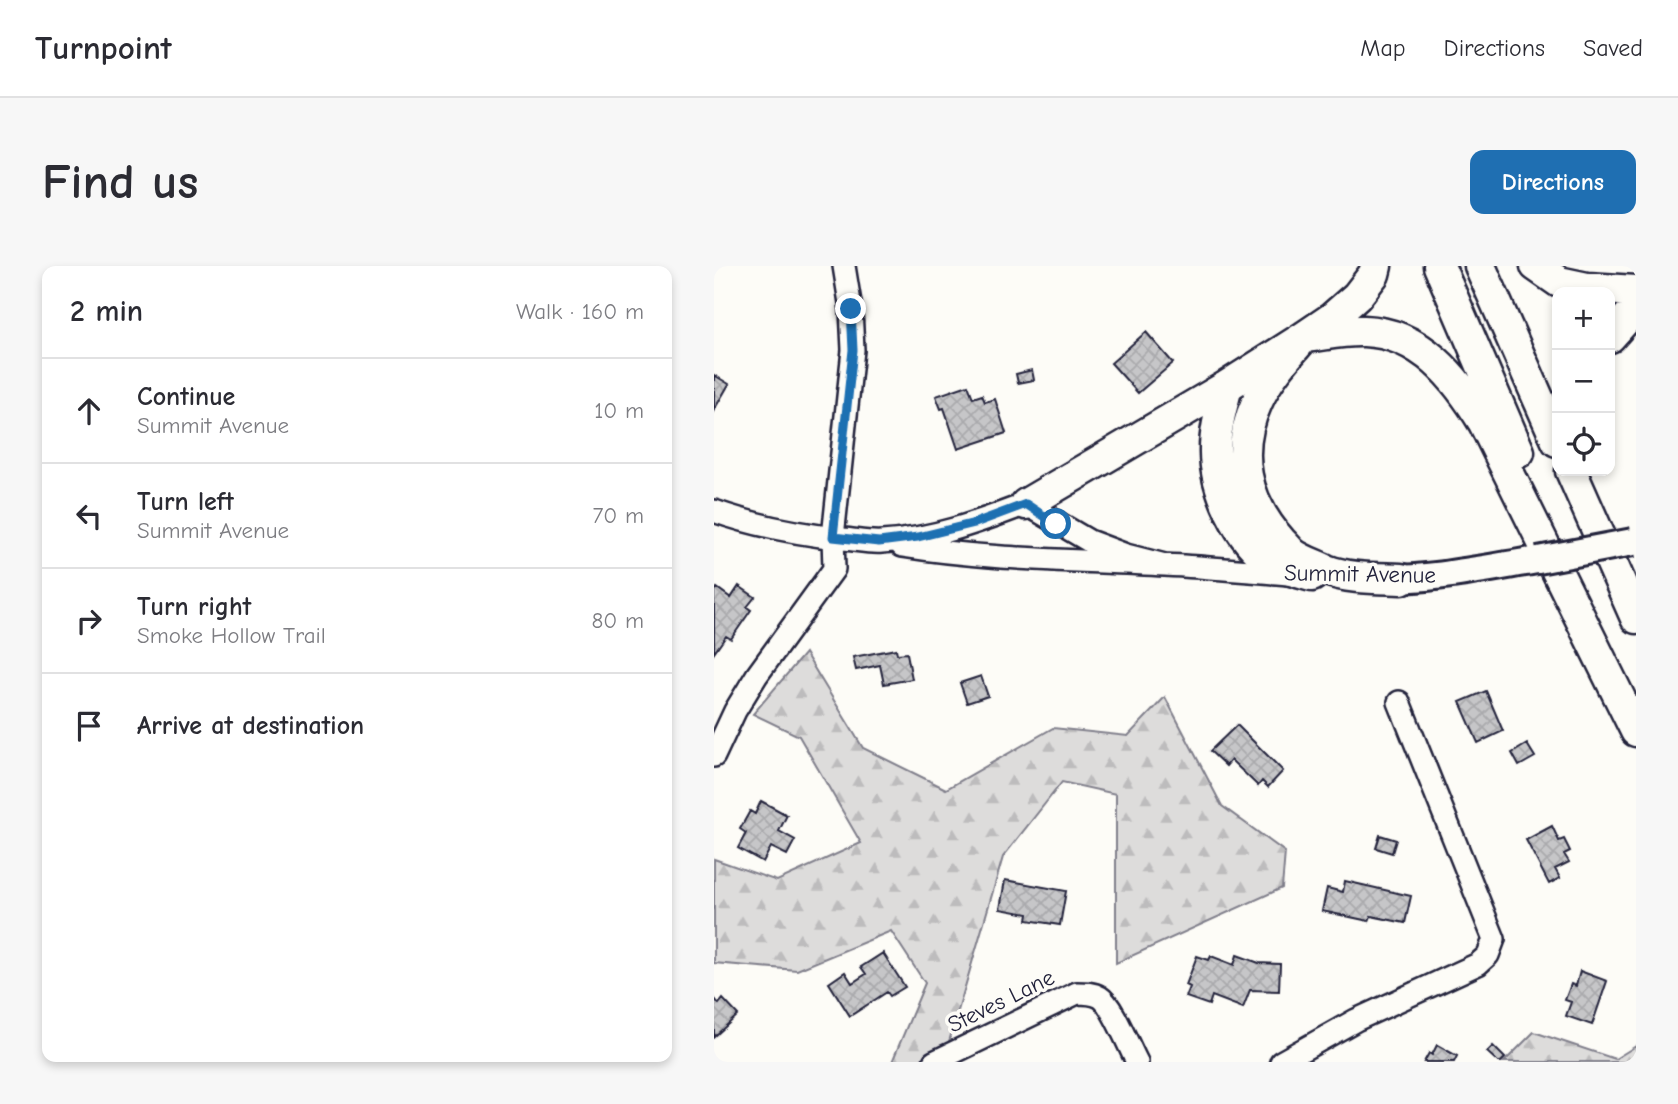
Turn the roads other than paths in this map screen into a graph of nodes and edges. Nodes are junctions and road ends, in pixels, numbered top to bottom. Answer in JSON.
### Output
{"nodes":[{"id":1,"x":844,"y":266,"type":"edge"},
{"id":2,"x":1376,"y":266,"type":"edge"},
{"id":3,"x":1439,"y":266,"type":"edge"},
{"id":4,"x":1480,"y":266,"type":"edge"},
{"id":5,"x":1536,"y":266,"type":"edge"},
{"id":6,"x":1636,"y":291,"type":"edge"},
{"id":7,"x":1636,"y":312,"type":"edge"},
{"id":8,"x":1615,"y":331,"type":"edge"},
{"id":9,"x":1304,"y":337,"type":"junction"},
{"id":10,"x":1227,"y":386,"type":"junction"},
{"id":11,"x":1552,"y":429,"type":"edge"},
{"id":12,"x":1573,"y":476,"type":"edge"},
{"id":13,"x":1594,"y":476,"type":"edge"},
{"id":14,"x":1026,"y":504,"type":"junction"},
{"id":15,"x":714,"y":511,"type":"edge"},
{"id":16,"x":833,"y":537,"type":"junction"},
{"id":17,"x":879,"y":542,"type":"junction"},
{"id":18,"x":1635,"y":542,"type":"edge"},
{"id":19,"x":1165,"y":565,"type":"junction"},
{"id":20,"x":1311,"y":576,"type":"junction"},
{"id":21,"x":1401,"y":579,"type":"junction"},
{"id":22,"x":1636,"y":617,"type":"edge"},
{"id":23,"x":1399,"y":702,"type":"dead end"},
{"id":24,"x":1636,"y":725,"type":"edge"},
{"id":25,"x":1636,"y":731,"type":"edge"},
{"id":26,"x":714,"y":756,"type":"edge"},
{"id":27,"x":934,"y":1062,"type":"edge"},
{"id":28,"x":1137,"y":1062,"type":"edge"},
{"id":29,"x":1280,"y":1062,"type":"edge"}],
"edges":[{"from":1,"to":16,"type":"street"},
{"from":2,"to":9,"type":"highway"},
{"from":3,"to":24,"type":"highway"},
{"from":4,"to":11,"type":"highway"},
{"from":5,"to":6,"type":"highway"},
{"from":7,"to":8,"type":"highway"},
{"from":9,"to":10,"type":"highway"},
{"from":9,"to":21,"type":"highway"},
{"from":9,"to":25,"type":"highway"},
{"from":10,"to":14,"type":"highway"},
{"from":10,"to":20,"type":"highway"},
{"from":12,"to":22,"type":"highway"},
{"from":13,"to":22,"type":"highway"},
{"from":14,"to":17,"type":"street","name":"Summit Avenue"},
{"from":14,"to":19,"type":"street","name":"Summit Avenue"},
{"from":15,"to":16,"type":"street","name":"Summit Avenue"},
{"from":16,"to":17,"type":"street","name":"Summit Avenue"},
{"from":16,"to":26,"type":"street"},
{"from":17,"to":19,"type":"street","name":"Summit Avenue"},
{"from":18,"to":21,"type":"main road","name":"Summit Avenue","bridge":true},
{"from":19,"to":20,"type":"street","name":"Summit Avenue"},
{"from":20,"to":21,"type":"main road","name":"Summit Avenue"},
{"from":23,"to":29,"type":"street"},
{"from":27,"to":28,"type":"street","name":"Steves Lane"}]}
